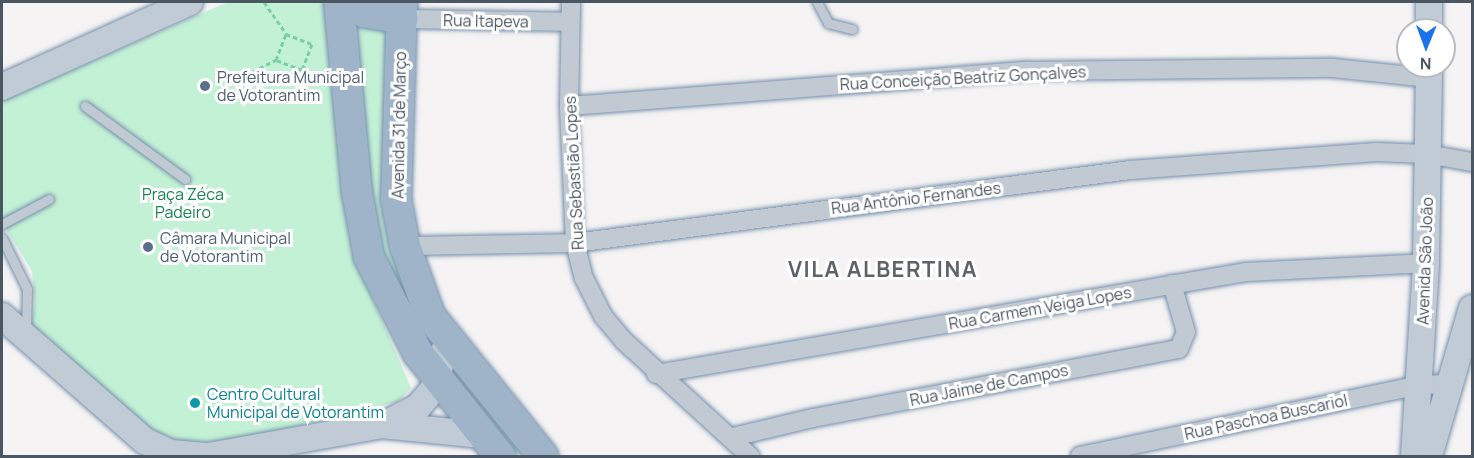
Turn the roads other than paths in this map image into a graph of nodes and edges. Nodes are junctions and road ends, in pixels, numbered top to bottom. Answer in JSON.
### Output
{"nodes":[{"id":1,"x":190,"y":2,"type":"edge"},
{"id":2,"x":339,"y":2,"type":"edge"},
{"id":3,"x":352,"y":2,"type":"edge"},
{"id":4,"x":571,"y":2,"type":"edge"},
{"id":5,"x":817,"y":2,"type":"edge"},
{"id":6,"x":1429,"y":2,"type":"edge"},
{"id":7,"x":402,"y":10,"type":"edge"},
{"id":8,"x":1429,"y":18,"type":"edge"},
{"id":9,"x":570,"y":22,"type":"junction"},
{"id":10,"x":852,"y":29,"type":"dead end"},
{"id":11,"x":1396,"y":71,"type":"edge"},
{"id":12,"x":1429,"y":78,"type":"edge"},
{"id":13,"x":2,"y":87,"type":"edge"},
{"id":14,"x":85,"y":106,"type":"dead end"},
{"id":15,"x":569,"y":106,"type":"junction"},
{"id":16,"x":1427,"y":154,"type":"junction"},
{"id":17,"x":1473,"y":162,"type":"edge"},
{"id":18,"x":185,"y":179,"type":"dead end"},
{"id":19,"x":49,"y":200,"type":"dead end"},
{"id":20,"x":2,"y":224,"type":"edge"},
{"id":21,"x":2,"y":238,"type":"edge"},
{"id":22,"x":575,"y":243,"type":"junction"},
{"id":23,"x":405,"y":246,"type":"junction"},
{"id":24,"x":1426,"y":263,"type":"junction"},
{"id":25,"x":1172,"y":284,"type":"junction"},
{"id":26,"x":1473,"y":308,"type":"edge"},
{"id":27,"x":2,"y":316,"type":"edge"},
{"id":28,"x":25,"y":338,"type":"junction"},
{"id":29,"x":448,"y":338,"type":"junction"},
{"id":30,"x":656,"y":374,"type":"junction"},
{"id":31,"x":439,"y":379,"type":"junction"},
{"id":32,"x":1453,"y":384,"type":"junction"},
{"id":33,"x":1420,"y":385,"type":"junction"},
{"id":34,"x":382,"y":425,"type":"junction"},
{"id":35,"x":733,"y":437,"type":"junction"},
{"id":36,"x":492,"y":446,"type":"edge"},
{"id":37,"x":203,"y":456,"type":"edge"},
{"id":38,"x":209,"y":456,"type":"edge"},
{"id":39,"x":543,"y":456,"type":"edge"},
{"id":40,"x":750,"y":456,"type":"edge"},
{"id":41,"x":1080,"y":456,"type":"edge"},
{"id":42,"x":1414,"y":456,"type":"edge"},
{"id":43,"x":1429,"y":456,"type":"edge"}],
"edges":[{"from":1,"to":13,"type":"main road"},
{"from":2,"to":31,"type":"highway"},
{"from":3,"to":7,"type":"highway"},
{"from":4,"to":9,"type":"street","name":"Rua Sebastião Lopes"},
{"from":5,"to":10,"type":"lane"},
{"from":6,"to":8,"type":"main road"},
{"from":7,"to":9,"type":"street","name":"Rua Itapeva"},
{"from":7,"to":23,"type":"highway","name":"Avenida 31 de Março"},
{"from":9,"to":15,"type":"street","name":"Rua Sebastião Lopes"},
{"from":11,"to":15,"type":"street","name":"Rua Conceição Beatriz Gonçalves"},
{"from":12,"to":16,"type":"main road","name":"Avenida São João"},
{"from":14,"to":18,"type":"lane"},
{"from":15,"to":22,"type":"street","name":"Rua Sebastião Lopes"},
{"from":16,"to":17,"type":"street","name":"Rua Antônio Fernandes"},
{"from":16,"to":22,"type":"street","name":"Rua Antônio Fernandes"},
{"from":16,"to":24,"type":"main road","name":"Avenida São João"},
{"from":19,"to":20,"type":"lane"},
{"from":21,"to":28,"type":"lane"},
{"from":22,"to":23,"type":"street","name":"Rua Antônio Fernandes"},
{"from":22,"to":30,"type":"street","name":"Rua Sebastião Lopes"},
{"from":23,"to":29,"type":"highway","name":"Avenida 31 de Março"},
{"from":24,"to":25,"type":"street","name":"Rua Carmem Veiga Lopes"},
{"from":24,"to":33,"type":"main road","name":"Avenida São João"},
{"from":25,"to":30,"type":"street","name":"Rua Carmem Veiga Lopes"},
{"from":25,"to":35,"type":"street","name":"Rua Jaime de Campos"},
{"from":26,"to":32,"type":"main road"},
{"from":27,"to":28,"type":"main road"},
{"from":28,"to":37,"type":"main road"},
{"from":29,"to":31,"type":"main road"},
{"from":29,"to":39,"type":"highway","name":"Avenida 31 de Março"},
{"from":30,"to":35,"type":"street","name":"Rua Sebastião Lopes"},
{"from":31,"to":34,"type":"main road"},
{"from":31,"to":36,"type":"highway"},
{"from":32,"to":33,"type":"street","name":"Rua Paschoa Buscariol"},
{"from":32,"to":43,"type":"main road"},
{"from":33,"to":41,"type":"street","name":"Rua Paschoa Buscariol"},
{"from":33,"to":42,"type":"main road","name":"Avenida São João"},
{"from":34,"to":36,"type":"main road"},
{"from":34,"to":38,"type":"main road"},
{"from":35,"to":40,"type":"street","name":"Rua Sebastião Lopes"}]}
